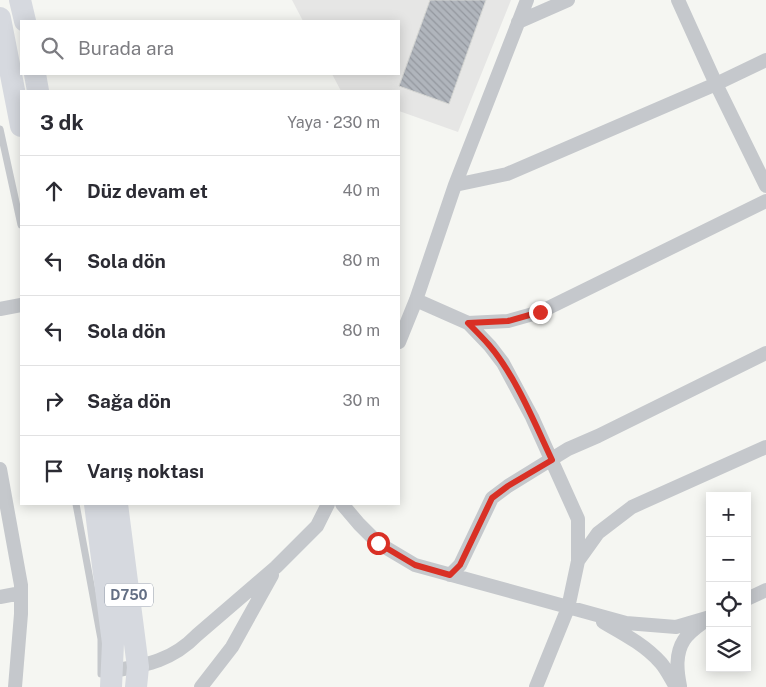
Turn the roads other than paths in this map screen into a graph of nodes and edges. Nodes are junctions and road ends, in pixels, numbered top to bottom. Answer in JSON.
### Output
{"nodes":[{"id":1,"x":20,"y":0,"type":"edge"},
{"id":2,"x":527,"y":0,"type":"edge"},
{"id":3,"x":568,"y":0,"type":"edge"},
{"id":4,"x":678,"y":0,"type":"edge"},
{"id":5,"x":0,"y":18,"type":"edge"},
{"id":6,"x":24,"y":20,"type":"edge"},
{"id":7,"x":518,"y":22,"type":"junction"},
{"id":8,"x":766,"y":60,"type":"edge"},
{"id":9,"x":35,"y":75,"type":"edge"},
{"id":10,"x":716,"y":84,"type":"junction"},
{"id":11,"x":38,"y":90,"type":"edge"},
{"id":12,"x":20,"y":121,"type":"edge"},
{"id":13,"x":0,"y":129,"type":"edge"},
{"id":14,"x":455,"y":185,"type":"junction"},
{"id":15,"x":766,"y":186,"type":"edge"},
{"id":16,"x":765,"y":203,"type":"edge"},
{"id":17,"x":20,"y":219,"type":"edge"},
{"id":18,"x":416,"y":300,"type":"junction"},
{"id":19,"x":20,"y":305,"type":"edge"},
{"id":20,"x":0,"y":309,"type":"edge"},
{"id":21,"x":468,"y":323,"type":"junction"},
{"id":22,"x":400,"y":340,"type":"edge"},
{"id":23,"x":766,"y":353,"type":"edge"},
{"id":24,"x":766,"y":447,"type":"edge"},
{"id":25,"x":552,"y":460,"type":"junction"},
{"id":26,"x":0,"y":469,"type":"edge"},
{"id":27,"x":76,"y":505,"type":"edge"},
{"id":28,"x":95,"y":505,"type":"edge"},
{"id":29,"x":117,"y":505,"type":"edge"},
{"id":30,"x":328,"y":505,"type":"edge"},
{"id":31,"x":343,"y":505,"type":"edge"},
{"id":32,"x":578,"y":561,"type":"junction"},
{"id":33,"x":276,"y":568,"type":"junction"},
{"id":34,"x":450,"y":575,"type":"junction"},
{"id":35,"x":766,"y":590,"type":"edge"},
{"id":36,"x":21,"y":593,"type":"junction"},
{"id":37,"x":0,"y":597,"type":"edge"},
{"id":38,"x":751,"y":597,"type":"edge"},
{"id":39,"x":568,"y":608,"type":"junction"},
{"id":40,"x":588,"y":613,"type":"junction"},
{"id":41,"x":706,"y":619,"type":"edge"},
{"id":42,"x":706,"y":620,"type":"edge"},
{"id":43,"x":137,"y":677,"type":"edge"},
{"id":44,"x":108,"y":678,"type":"edge"},
{"id":45,"x":15,"y":687,"type":"edge"},
{"id":46,"x":201,"y":687,"type":"edge"},
{"id":47,"x":536,"y":687,"type":"edge"},
{"id":48,"x":676,"y":687,"type":"edge"},
{"id":49,"x":680,"y":687,"type":"edge"}],
"edges":[{"from":1,"to":6,"type":"highway"},
{"from":2,"to":7,"type":"street"},
{"from":3,"to":7,"type":"street"},
{"from":4,"to":10,"type":"street"},
{"from":5,"to":12,"type":"highway"},
{"from":7,"to":14,"type":"street"},
{"from":8,"to":10,"type":"street"},
{"from":9,"to":11,"type":"highway"},
{"from":10,"to":14,"type":"street"},
{"from":10,"to":15,"type":"street"},
{"from":13,"to":17,"type":"lane"},
{"from":14,"to":18,"type":"street"},
{"from":16,"to":21,"type":"street"},
{"from":18,"to":21,"type":"street"},
{"from":18,"to":22,"type":"street"},
{"from":19,"to":20,"type":"street"},
{"from":21,"to":25,"type":"street"},
{"from":23,"to":25,"type":"street"},
{"from":24,"to":32,"type":"street"},
{"from":25,"to":32,"type":"street"},
{"from":25,"to":34,"type":"street"},
{"from":26,"to":36,"type":"street"},
{"from":27,"to":44,"type":"lane"},
{"from":28,"to":44,"type":"highway","number":"D750"},
{"from":29,"to":43,"type":"highway","number":"D750"},
{"from":30,"to":33,"type":"street"},
{"from":31,"to":34,"type":"street"},
{"from":32,"to":39,"type":"street"},
{"from":33,"to":43,"type":"street"},
{"from":33,"to":46,"type":"street"},
{"from":34,"to":39,"type":"street"},
{"from":35,"to":38,"type":"street"},
{"from":36,"to":37,"type":"street"},
{"from":36,"to":45,"type":"street"},
{"from":39,"to":40,"type":"street"},
{"from":39,"to":47,"type":"street"},
{"from":40,"to":41,"type":"street"},
{"from":40,"to":48,"type":"street"},
{"from":42,"to":49,"type":"street"},
{"from":43,"to":44,"type":"street"}]}
